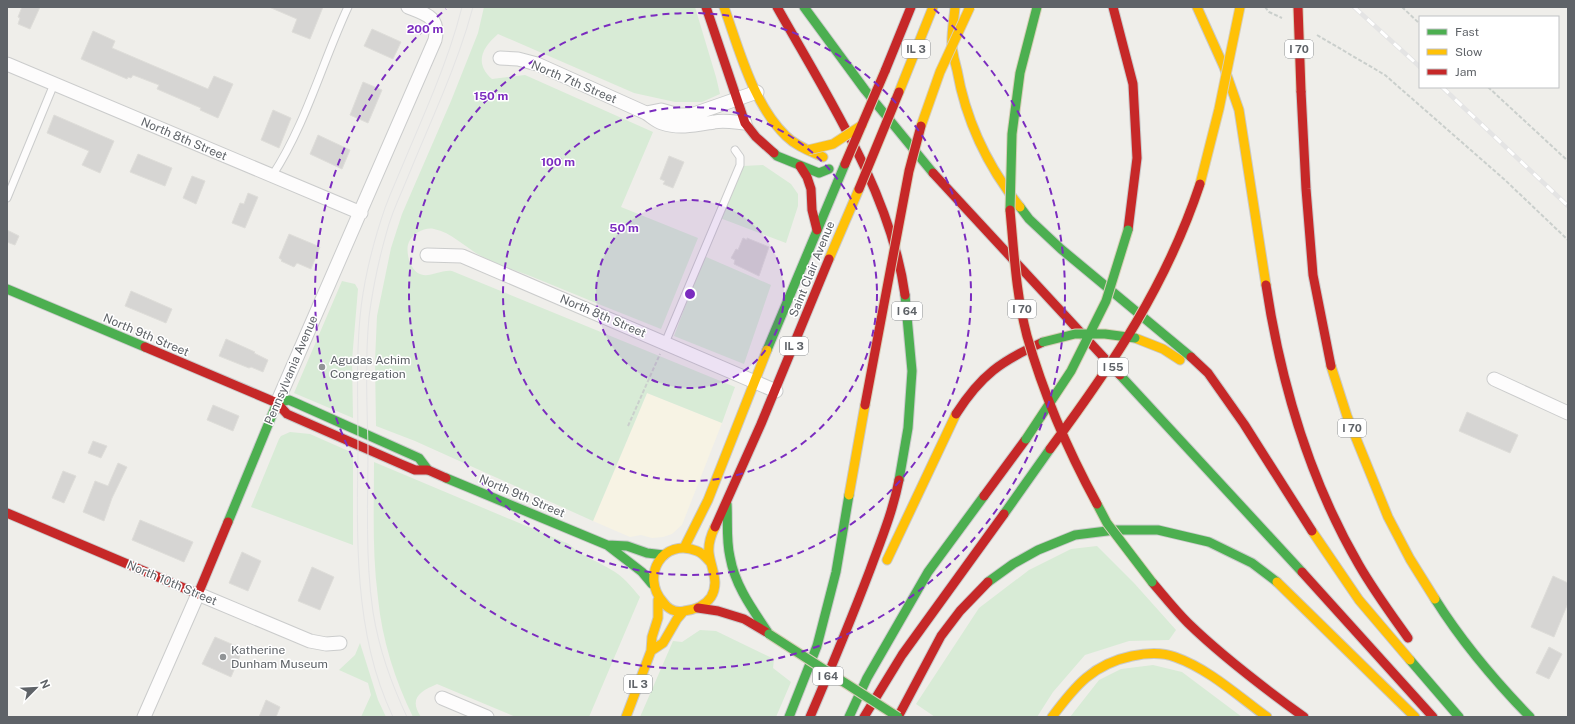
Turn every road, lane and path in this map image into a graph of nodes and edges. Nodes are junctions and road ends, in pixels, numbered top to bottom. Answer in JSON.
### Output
{"nodes":[{"id":1,"x":348,"y":7,"type":"edge"},
{"id":2,"x":408,"y":7,"type":"edge"},
{"id":3,"x":706,"y":7,"type":"edge"},
{"id":4,"x":724,"y":7,"type":"edge"},
{"id":5,"x":777,"y":7,"type":"edge"},
{"id":6,"x":804,"y":7,"type":"edge"},
{"id":7,"x":910,"y":7,"type":"edge"},
{"id":8,"x":933,"y":7,"type":"edge"},
{"id":9,"x":954,"y":7,"type":"edge"},
{"id":10,"x":970,"y":7,"type":"edge"},
{"id":11,"x":1037,"y":7,"type":"edge"},
{"id":12,"x":1113,"y":7,"type":"edge"},
{"id":13,"x":1197,"y":7,"type":"edge"},
{"id":14,"x":1240,"y":7,"type":"edge"},
{"id":15,"x":1265,"y":7,"type":"edge"},
{"id":16,"x":1298,"y":7,"type":"edge"},
{"id":17,"x":1402,"y":7,"type":"edge"},
{"id":18,"x":1288,"y":21,"type":"dead end"},
{"id":19,"x":1419,"y":23,"type":"edge"},
{"id":20,"x":1314,"y":34,"type":"dead end"},
{"id":21,"x":500,"y":58,"type":"dead end"},
{"id":22,"x":7,"y":64,"type":"edge"},
{"id":23,"x":54,"y":84,"type":"junction"},
{"id":24,"x":1489,"y":88,"type":"edge"},
{"id":25,"x":757,"y":92,"type":"junction"},
{"id":26,"x":736,"y":100,"type":"junction"},
{"id":27,"x":646,"y":113,"type":"junction"},
{"id":28,"x":745,"y":123,"type":"junction"},
{"id":29,"x":862,"y":125,"type":"junction"},
{"id":30,"x":735,"y":150,"type":"dead end"},
{"id":31,"x":808,"y":150,"type":"junction"},
{"id":32,"x":872,"y":156,"type":"junction"},
{"id":33,"x":1568,"y":161,"type":"edge"},
{"id":34,"x":800,"y":166,"type":"junction"},
{"id":35,"x":829,"y":169,"type":"junction"},
{"id":36,"x":841,"y":175,"type":"junction"},
{"id":37,"x":272,"y":176,"type":"junction"},
{"id":38,"x":7,"y":198,"type":"edge"},
{"id":39,"x":360,"y":213,"type":"junction"},
{"id":40,"x":842,"y":228,"type":"junction"},
{"id":41,"x":817,"y":230,"type":"junction"},
{"id":42,"x":1568,"y":240,"type":"edge"},
{"id":43,"x":427,"y":255,"type":"dead end"},
{"id":44,"x":7,"y":289,"type":"edge"},
{"id":45,"x":665,"y":343,"type":"junction"},
{"id":46,"x":1494,"y":379,"type":"dead end"},
{"id":47,"x":754,"y":382,"type":"junction"},
{"id":48,"x":776,"y":391,"type":"junction"},
{"id":49,"x":1224,"y":396,"type":"junction"},
{"id":50,"x":277,"y":403,"type":"junction"},
{"id":51,"x":1568,"y":413,"type":"edge"},
{"id":52,"x":628,"y":426,"type":"dead end"},
{"id":53,"x":428,"y":470,"type":"junction"},
{"id":54,"x":727,"y":501,"type":"junction"},
{"id":55,"x":7,"y":513,"type":"edge"},
{"id":56,"x":607,"y":544,"type":"junction"},
{"id":57,"x":684,"y":548,"type":"junction"},
{"id":58,"x":664,"y":555,"type":"junction"},
{"id":59,"x":711,"y":563,"type":"junction"},
{"id":60,"x":882,"y":570,"type":"dead end"},
{"id":61,"x":716,"y":581,"type":"junction"},
{"id":62,"x":652,"y":584,"type":"junction"},
{"id":63,"x":723,"y":592,"type":"dead end"},
{"id":64,"x":198,"y":594,"type":"junction"},
{"id":65,"x":869,"y":598,"type":"dead end"},
{"id":66,"x":658,"y":600,"type":"junction"},
{"id":67,"x":698,"y":608,"type":"junction"},
{"id":68,"x":736,"y":608,"type":"dead end"},
{"id":69,"x":683,"y":612,"type":"junction"},
{"id":70,"x":744,"y":619,"type":"junction"},
{"id":71,"x":769,"y":634,"type":"junction"},
{"id":72,"x":846,"y":634,"type":"junction"},
{"id":73,"x":340,"y":643,"type":"dead end"},
{"id":74,"x":1415,"y":647,"type":"dead end"},
{"id":75,"x":651,"y":651,"type":"junction"},
{"id":76,"x":442,"y":698,"type":"dead end"},
{"id":77,"x":144,"y":717,"type":"edge"},
{"id":78,"x":487,"y":717,"type":"edge"},
{"id":79,"x":626,"y":717,"type":"edge"},
{"id":80,"x":789,"y":717,"type":"edge"},
{"id":81,"x":810,"y":717,"type":"edge"},
{"id":82,"x":849,"y":717,"type":"edge"},
{"id":83,"x":864,"y":717,"type":"edge"},
{"id":84,"x":898,"y":717,"type":"edge"},
{"id":85,"x":1052,"y":717,"type":"edge"},
{"id":86,"x":1267,"y":717,"type":"edge"},
{"id":87,"x":1304,"y":717,"type":"edge"},
{"id":88,"x":1415,"y":717,"type":"edge"},
{"id":89,"x":1433,"y":717,"type":"edge"},
{"id":90,"x":1459,"y":717,"type":"edge"},
{"id":91,"x":1530,"y":717,"type":"edge"}],
"edges":[{"from":1,"to":37,"type":"lane"},
{"from":2,"to":39,"type":"street","name":"Pennsylvania Avenue"},
{"from":3,"to":26,"type":"main road"},
{"from":4,"to":25,"type":"main road"},
{"from":5,"to":72,"type":"main road","number":"I 64"},
{"from":6,"to":89,"type":"main road","number":"I 55"},
{"from":7,"to":29,"type":"main road","name":"Saint Clair Avenue","bridge":true},
{"from":8,"to":32,"type":"main road","name":"Saint Clair Avenue","number":"IL 3","bridge":true},
{"from":9,"to":49,"type":"main road"},
{"from":10,"to":80,"type":"main road","bridge":true},
{"from":11,"to":87,"type":"main road","number":"I 70","bridge":true},
{"from":12,"to":82,"type":"main road","bridge":true},
{"from":13,"to":74,"type":"main road"},
{"from":14,"to":83,"type":"main road","bridge":true},
{"from":15,"to":18,"type":"path"},
{"from":16,"to":91,"type":"main road","number":"I 70","bridge":true},
{"from":17,"to":19,"type":"path"},
{"from":20,"to":42,"type":"path"},
{"from":21,"to":27,"type":"street","name":"North 7th Street"},
{"from":22,"to":23,"type":"street","name":"North 8th Street"},
{"from":23,"to":37,"type":"street","name":"North 8th Street"},
{"from":23,"to":38,"type":"lane"},
{"from":24,"to":33,"type":"path"},
{"from":25,"to":26,"type":"street","name":"North 7th Street"},
{"from":25,"to":31,"type":"main road"},
{"from":26,"to":27,"type":"street","name":"North 7th Street"},
{"from":26,"to":28,"type":"main road"},
{"from":27,"to":28,"type":"street","name":"North 7th Street"},
{"from":28,"to":34,"type":"main road"},
{"from":29,"to":31,"type":"main road","bridge":true},
{"from":29,"to":36,"type":"main road","name":"Saint Clair Avenue","bridge":true},
{"from":30,"to":45,"type":"lane"},
{"from":31,"to":35,"type":"main road"},
{"from":32,"to":36,"type":"main road"},
{"from":32,"to":40,"type":"main road","name":"Saint Clair Avenue","number":"IL 3","bridge":true},
{"from":34,"to":35,"type":"main road"},
{"from":34,"to":41,"type":"main road"},
{"from":35,"to":36,"type":"main road"},
{"from":36,"to":40,"type":"main road"},
{"from":36,"to":41,"type":"main road","name":"Saint Clair Avenue"},
{"from":37,"to":39,"type":"street","name":"North 8th Street"},
{"from":39,"to":50,"type":"street","name":"Pennsylvania Avenue"},
{"from":40,"to":48,"type":"main road","name":"Saint Clair Avenue","number":"IL 3"},
{"from":41,"to":47,"type":"main road","name":"Saint Clair Avenue"},
{"from":43,"to":45,"type":"street","name":"North 8th Street"},
{"from":44,"to":50,"type":"main road","name":"North 9th Street"},
{"from":45,"to":47,"type":"street","name":"North 8th Street"},
{"from":45,"to":52,"type":"path"},
{"from":46,"to":51,"type":"street"},
{"from":47,"to":48,"type":"street","name":"North 8th Street"},
{"from":47,"to":57,"type":"main road","name":"Saint Clair Avenue"},
{"from":48,"to":54,"type":"main road","name":"Saint Clair Avenue","number":"IL 3"},
{"from":49,"to":60,"type":"main road","bridge":true},
{"from":49,"to":90,"type":"main road"},
{"from":50,"to":53,"type":"main road","name":"North 9th Street"},
{"from":50,"to":53,"type":"main road","name":"North 9th Street"},
{"from":50,"to":64,"type":"main road","name":"Pennsylvania Avenue"},
{"from":53,"to":56,"type":"main road","name":"North 9th Street"},
{"from":54,"to":59,"type":"main road","name":"Saint Clair Avenue","number":"IL 3"},
{"from":54,"to":71,"type":"main road"},
{"from":55,"to":64,"type":"main road","name":"North 10th Street"},
{"from":56,"to":58,"type":"main road","name":"North 9th Street"},
{"from":56,"to":62,"type":"main road","name":"North 9th Street"},
{"from":57,"to":58,"type":"main road"},
{"from":57,"to":59,"type":"main road"},
{"from":58,"to":62,"type":"main road"},
{"from":59,"to":61,"type":"main road"},
{"from":61,"to":63,"type":"main road"},
{"from":61,"to":67,"type":"main road"},
{"from":62,"to":66,"type":"main road"},
{"from":64,"to":73,"type":"street","name":"North 10th Street"},
{"from":64,"to":77,"type":"street","name":"Pennsylvania Avenue"},
{"from":65,"to":72,"type":"main road"},
{"from":66,"to":69,"type":"main road"},
{"from":66,"to":75,"type":"main road","number":"IL 3"},
{"from":67,"to":69,"type":"main road"},
{"from":67,"to":70,"type":"main road"},
{"from":68,"to":70,"type":"main road"},
{"from":69,"to":75,"type":"main road","number":"IL 3"},
{"from":70,"to":71,"type":"main road"},
{"from":71,"to":84,"type":"main road","bridge":true},
{"from":72,"to":81,"type":"main road","number":"I 64"},
{"from":75,"to":79,"type":"main road","number":"IL 3"},
{"from":76,"to":78,"type":"street"},
{"from":84,"to":88,"type":"main road"},
{"from":85,"to":86,"type":"main road"}]}
